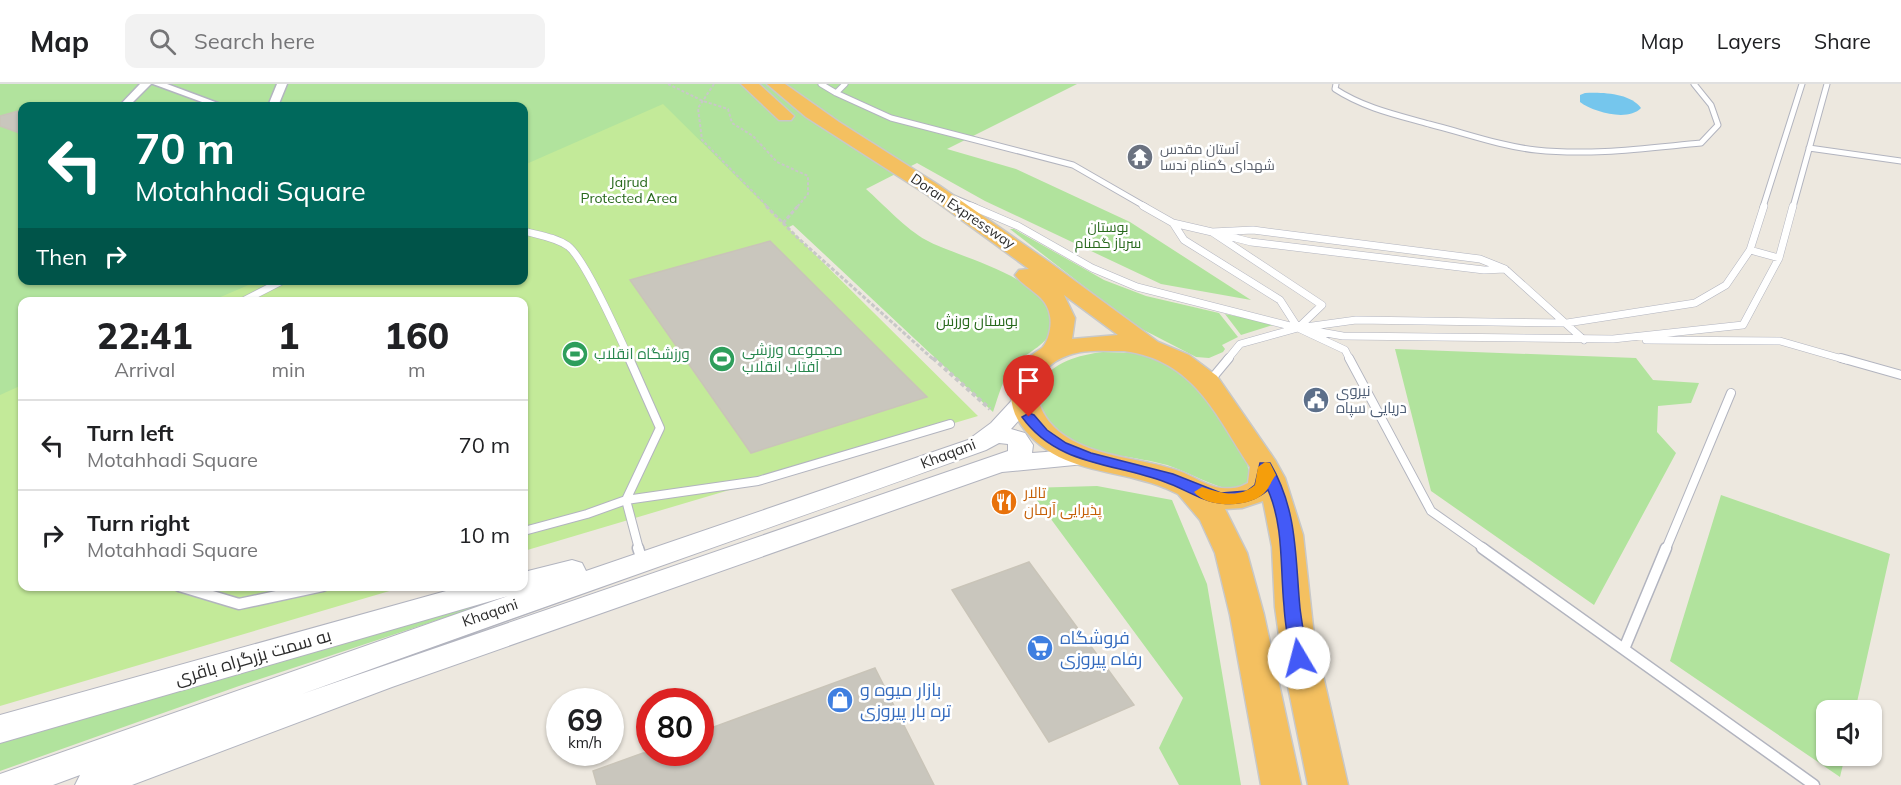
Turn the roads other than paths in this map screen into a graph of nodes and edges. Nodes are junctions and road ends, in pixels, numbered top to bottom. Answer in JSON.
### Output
{"nodes":[{"id":1,"x":146,"y":84,"type":"edge"},
{"id":2,"x":158,"y":84,"type":"edge"},
{"id":3,"x":282,"y":84,"type":"edge"},
{"id":4,"x":749,"y":84,"type":"edge"},
{"id":5,"x":775,"y":84,"type":"edge"},
{"id":6,"x":821,"y":84,"type":"edge"},
{"id":7,"x":845,"y":84,"type":"edge"},
{"id":8,"x":1336,"y":84,"type":"edge"},
{"id":9,"x":1694,"y":84,"type":"edge"},
{"id":10,"x":1802,"y":84,"type":"edge"},
{"id":11,"x":1827,"y":84,"type":"edge"},
{"id":12,"x":836,"y":93,"type":"junction"},
{"id":13,"x":128,"y":102,"type":"edge"},
{"id":14,"x":210,"y":102,"type":"edge"},
{"id":15,"x":275,"y":102,"type":"edge"},
{"id":16,"x":1809,"y":148,"type":"junction"},
{"id":17,"x":1901,"y":161,"type":"edge"},
{"id":18,"x":931,"y":189,"type":"junction"},
{"id":19,"x":1173,"y":223,"type":"junction"},
{"id":20,"x":528,"y":232,"type":"edge"},
{"id":21,"x":1212,"y":232,"type":"junction"},
{"id":22,"x":1750,"y":250,"type":"junction"},
{"id":23,"x":1779,"y":258,"type":"junction"},
{"id":24,"x":1505,"y":269,"type":"junction"},
{"id":25,"x":274,"y":285,"type":"edge"},
{"id":26,"x":251,"y":297,"type":"edge"},
{"id":27,"x":1567,"y":323,"type":"junction"},
{"id":28,"x":1298,"y":328,"type":"junction"},
{"id":29,"x":1613,"y":339,"type":"junction"},
{"id":30,"x":1584,"y":340,"type":"junction"},
{"id":31,"x":1147,"y":345,"type":"junction"},
{"id":32,"x":1053,"y":353,"type":"junction"},
{"id":33,"x":1901,"y":375,"type":"edge"},
{"id":34,"x":1208,"y":382,"type":"junction"},
{"id":35,"x":1731,"y":393,"type":"dead end"},
{"id":36,"x":1023,"y":402,"type":"junction"},
{"id":37,"x":950,"y":424,"type":"dead end"},
{"id":38,"x":977,"y":445,"type":"junction"},
{"id":39,"x":1086,"y":457,"type":"junction"},
{"id":40,"x":999,"y":464,"type":"junction"},
{"id":41,"x":1265,"y":467,"type":"junction"},
{"id":42,"x":1188,"y":485,"type":"junction"},
{"id":43,"x":626,"y":500,"type":"junction"},
{"id":44,"x":528,"y":530,"type":"edge"},
{"id":45,"x":738,"y":530,"type":"junction"},
{"id":46,"x":640,"y":554,"type":"junction"},
{"id":47,"x":528,"y":581,"type":"edge"},
{"id":48,"x":196,"y":591,"type":"edge"},
{"id":49,"x":300,"y":591,"type":"edge"},
{"id":50,"x":489,"y":591,"type":"edge"},
{"id":51,"x":1624,"y":649,"type":"junction"},
{"id":52,"x":0,"y":729,"type":"edge"},
{"id":53,"x":12,"y":785,"type":"edge"},
{"id":54,"x":92,"y":785,"type":"edge"},
{"id":55,"x":1281,"y":785,"type":"edge"},
{"id":56,"x":1328,"y":785,"type":"edge"},
{"id":57,"x":1814,"y":785,"type":"edge"}],
"edges":[{"from":1,"to":13,"type":"street"},
{"from":2,"to":14,"type":"street"},
{"from":3,"to":15,"type":"street"},
{"from":4,"to":32,"type":"highway","name":"Doran Expressway"},
{"from":5,"to":18,"type":"highway","name":"Doran Expressway"},
{"from":6,"to":12,"type":"lane"},
{"from":7,"to":12,"type":"lane"},
{"from":8,"to":9,"type":"lane"},
{"from":10,"to":22,"type":"lane"},
{"from":11,"to":16,"type":"lane"},
{"from":12,"to":19,"type":"lane"},
{"from":16,"to":17,"type":"lane"},
{"from":16,"to":23,"type":"lane"},
{"from":18,"to":28,"type":"lane"},
{"from":18,"to":31,"type":"highway","name":"Doran Expressway"},
{"from":19,"to":21,"type":"lane"},
{"from":19,"to":28,"type":"lane"},
{"from":20,"to":43,"type":"lane"},
{"from":21,"to":24,"type":"lane"},
{"from":21,"to":24,"type":"lane"},
{"from":21,"to":28,"type":"lane"},
{"from":22,"to":23,"type":"lane"},
{"from":22,"to":27,"type":"lane"},
{"from":23,"to":29,"type":"lane"},
{"from":24,"to":27,"type":"lane"},
{"from":25,"to":26,"type":"lane"},
{"from":27,"to":28,"type":"lane"},
{"from":27,"to":30,"type":"lane"},
{"from":28,"to":30,"type":"lane"},
{"from":28,"to":34,"type":"lane"},
{"from":28,"to":51,"type":"lane"},
{"from":29,"to":30,"type":"lane"},
{"from":29,"to":33,"type":"lane"},
{"from":31,"to":32,"type":"highway"},
{"from":31,"to":34,"type":"highway"},
{"from":32,"to":36,"type":"highway"},
{"from":34,"to":41,"type":"highway"},
{"from":35,"to":51,"type":"lane"},
{"from":36,"to":38,"type":"main road","name":"Khaqani"},
{"from":36,"to":39,"type":"highway"},
{"from":37,"to":43,"type":"lane"},
{"from":38,"to":40,"type":"main road"},
{"from":38,"to":45,"type":"main road","name":"Khaqani"},
{"from":39,"to":40,"type":"main road","name":"Khaqani"},
{"from":39,"to":42,"type":"highway"},
{"from":40,"to":54,"type":"main road","name":"Khaqani"},
{"from":41,"to":42,"type":"highway"},
{"from":41,"to":56,"type":"highway"},
{"from":42,"to":55,"type":"highway"},
{"from":43,"to":44,"type":"lane"},
{"from":43,"to":46,"type":"lane"},
{"from":45,"to":46,"type":"main road"},
{"from":45,"to":53,"type":"main road","name":"Khaqani"},
{"from":46,"to":47,"type":"main road"},
{"from":48,"to":49,"type":"lane"},
{"from":50,"to":52,"type":"main road","name":"به سمت بزرگراه باقری"},
{"from":51,"to":57,"type":"lane"}]}
